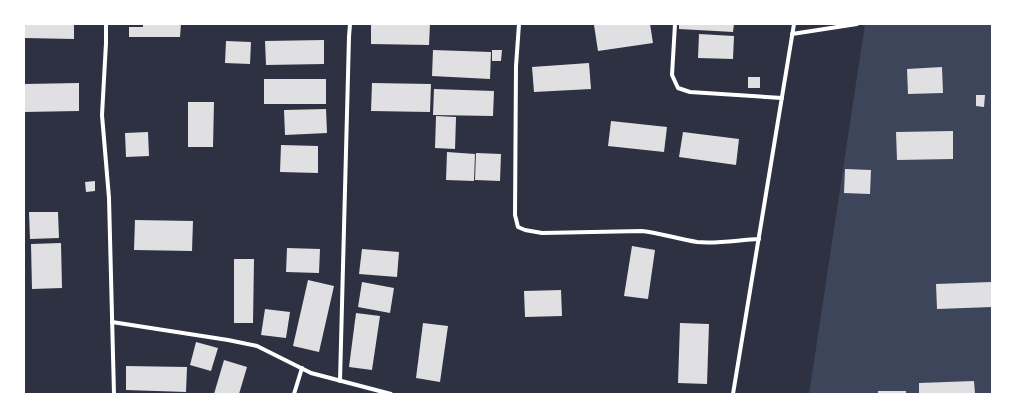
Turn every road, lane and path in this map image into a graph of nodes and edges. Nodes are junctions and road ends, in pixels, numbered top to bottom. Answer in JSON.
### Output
{"nodes":[{"id":1,"x":106,"y":24,"type":"edge"},
{"id":2,"x":350,"y":24,"type":"edge"},
{"id":3,"x":519,"y":24,"type":"edge"},
{"id":4,"x":675,"y":24,"type":"edge"},
{"id":5,"x":794,"y":24,"type":"edge"},
{"id":6,"x":857,"y":24,"type":"edge"},
{"id":7,"x":792,"y":34,"type":"junction"},
{"id":8,"x":782,"y":98,"type":"junction"},
{"id":9,"x":759,"y":239,"type":"junction"},
{"id":10,"x":112,"y":322,"type":"junction"},
{"id":11,"x":302,"y":368,"type":"junction"},
{"id":12,"x":340,"y":381,"type":"junction"},
{"id":13,"x":114,"y":394,"type":"edge"},
{"id":14,"x":294,"y":394,"type":"edge"},
{"id":15,"x":391,"y":394,"type":"edge"},
{"id":16,"x":733,"y":394,"type":"edge"}],
"edges":[{"from":1,"to":10,"type":"street"},
{"from":2,"to":12,"type":"street"},
{"from":3,"to":9,"type":"street"},
{"from":4,"to":8,"type":"street"},
{"from":5,"to":7,"type":"street"},
{"from":6,"to":7,"type":"street"},
{"from":7,"to":8,"type":"street"},
{"from":8,"to":9,"type":"street"},
{"from":9,"to":16,"type":"street"},
{"from":10,"to":11,"type":"street"},
{"from":10,"to":13,"type":"street"},
{"from":11,"to":12,"type":"street"},
{"from":11,"to":14,"type":"street"},
{"from":12,"to":15,"type":"street"}]}
